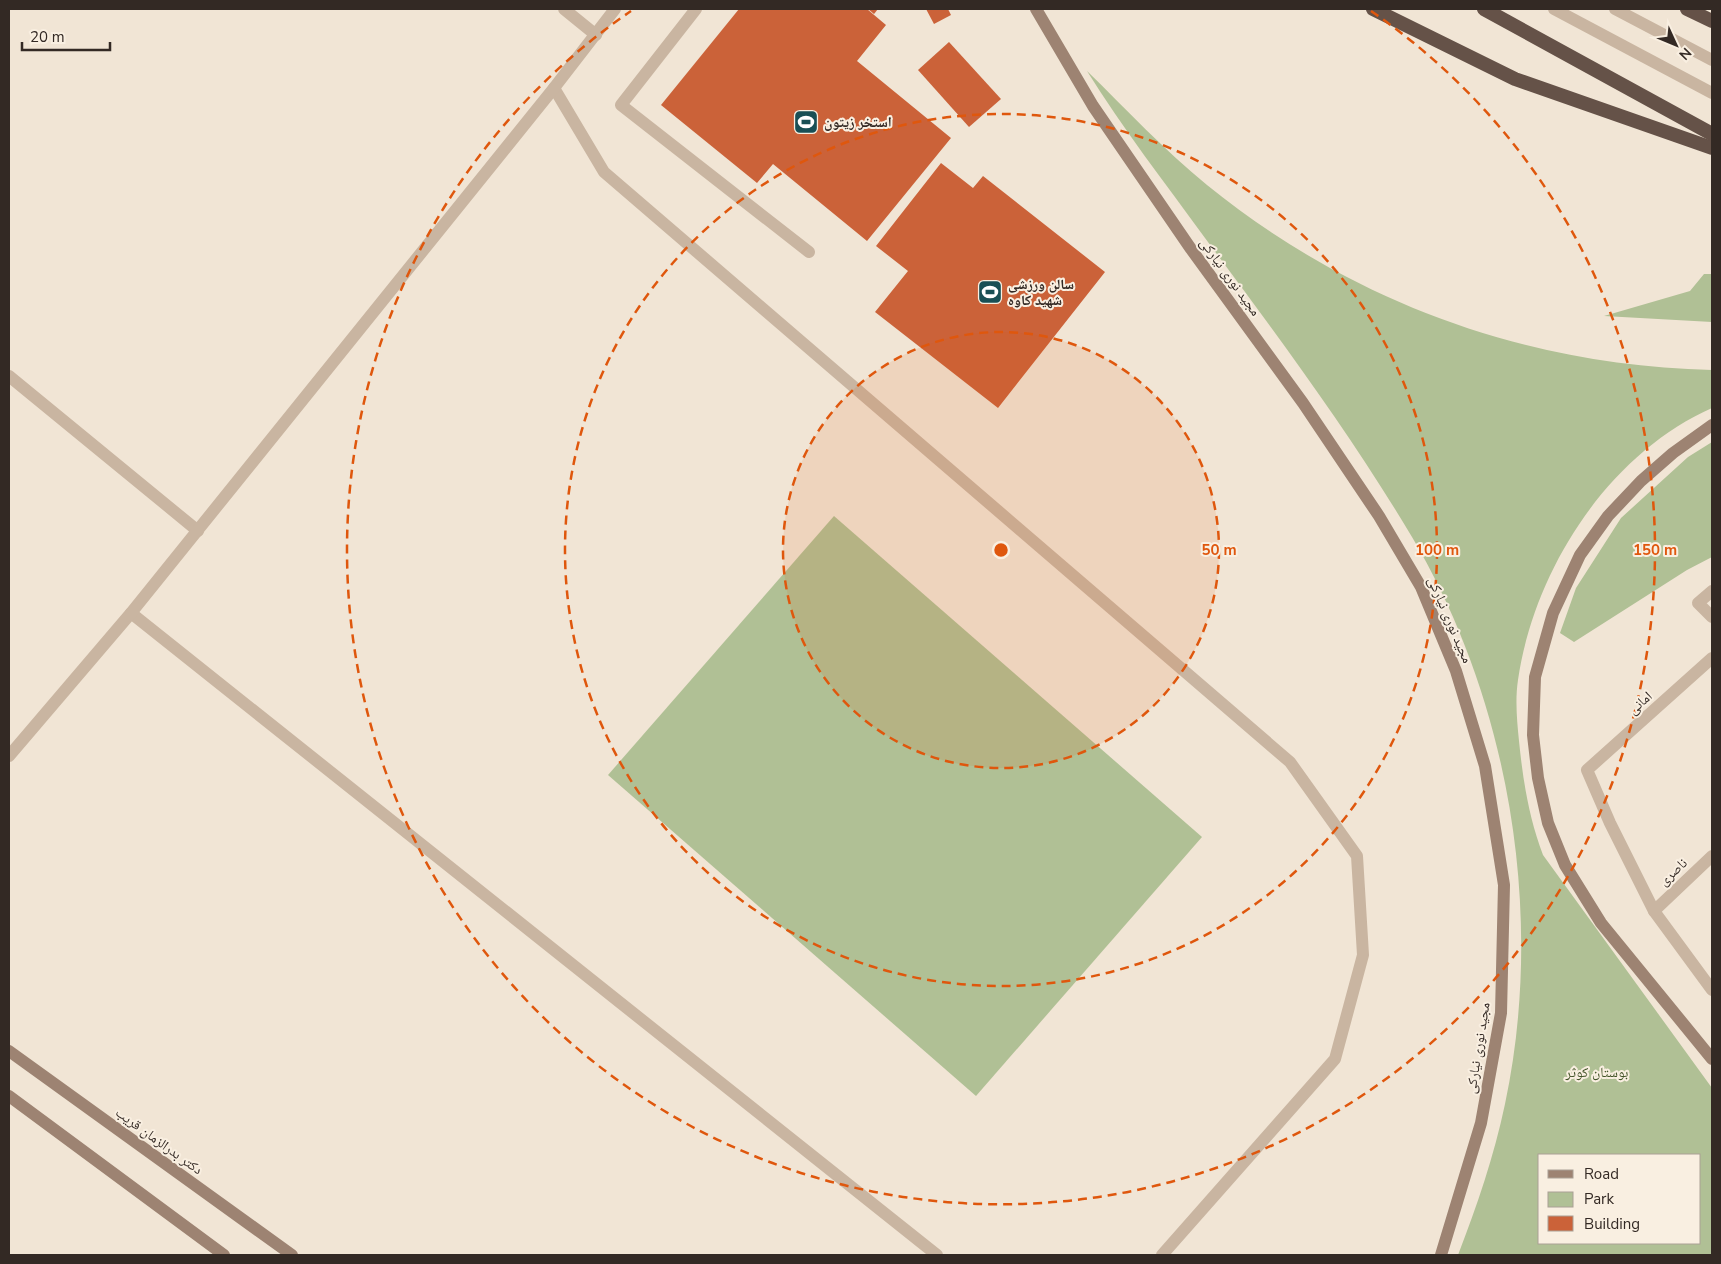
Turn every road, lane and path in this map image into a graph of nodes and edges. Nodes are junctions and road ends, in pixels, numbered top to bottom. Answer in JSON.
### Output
{"nodes":[{"id":1,"x":564,"y":9,"type":"edge"},
{"id":2,"x":615,"y":9,"type":"edge"},
{"id":3,"x":696,"y":9,"type":"edge"},
{"id":4,"x":1036,"y":9,"type":"edge"},
{"id":5,"x":1373,"y":9,"type":"edge"},
{"id":6,"x":1484,"y":9,"type":"edge"},
{"id":7,"x":1554,"y":9,"type":"edge"},
{"id":8,"x":1615,"y":9,"type":"edge"},
{"id":9,"x":1687,"y":9,"type":"edge"},
{"id":10,"x":1712,"y":22,"type":"edge"},
{"id":11,"x":596,"y":35,"type":"junction"},
{"id":12,"x":1712,"y":60,"type":"edge"},
{"id":13,"x":554,"y":88,"type":"junction"},
{"id":14,"x":1712,"y":93,"type":"edge"},
{"id":15,"x":1712,"y":134,"type":"edge"},
{"id":16,"x":1712,"y":148,"type":"edge"},
{"id":17,"x":808,"y":252,"type":"dead end"},
{"id":18,"x":9,"y":376,"type":"edge"},
{"id":19,"x":1712,"y":425,"type":"edge"},
{"id":20,"x":198,"y":531,"type":"junction"},
{"id":21,"x":1712,"y":591,"type":"edge"},
{"id":22,"x":132,"y":612,"type":"junction"},
{"id":23,"x":1712,"y":617,"type":"edge"},
{"id":24,"x":1712,"y":658,"type":"edge"},
{"id":25,"x":9,"y":756,"type":"edge"},
{"id":26,"x":1712,"y":856,"type":"edge"},
{"id":27,"x":1654,"y":911,"type":"junction"},
{"id":28,"x":1712,"y":990,"type":"edge"},
{"id":29,"x":9,"y":1051,"type":"edge"},
{"id":30,"x":1712,"y":1059,"type":"edge"},
{"id":31,"x":9,"y":1096,"type":"edge"},
{"id":32,"x":224,"y":1255,"type":"edge"},
{"id":33,"x":292,"y":1255,"type":"edge"},
{"id":34,"x":937,"y":1255,"type":"edge"},
{"id":35,"x":1162,"y":1255,"type":"edge"},
{"id":36,"x":1441,"y":1255,"type":"edge"}],
"edges":[{"from":1,"to":11,"type":"street"},
{"from":2,"to":11,"type":"street"},
{"from":3,"to":17,"type":"street"},
{"from":4,"to":36,"type":"main road","name":"مجید نوری نیارکی"},
{"from":5,"to":16,"type":"highway"},
{"from":6,"to":15,"type":"highway"},
{"from":7,"to":14,"type":"street"},
{"from":8,"to":12,"type":"street"},
{"from":9,"to":10,"type":"highway"},
{"from":11,"to":13,"type":"street"},
{"from":13,"to":20,"type":"street"},
{"from":13,"to":35,"type":"street"},
{"from":18,"to":20,"type":"street"},
{"from":19,"to":30,"type":"main road"},
{"from":20,"to":22,"type":"street"},
{"from":21,"to":23,"type":"street"},
{"from":22,"to":25,"type":"street"},
{"from":22,"to":34,"type":"street"},
{"from":24,"to":27,"type":"street","name":"امانی"},
{"from":26,"to":27,"type":"street","name":"ناصری"},
{"from":27,"to":28,"type":"street"},
{"from":29,"to":33,"type":"main road","name":"دکتر بدرالزمان قریب"},
{"from":31,"to":32,"type":"main road"}]}
